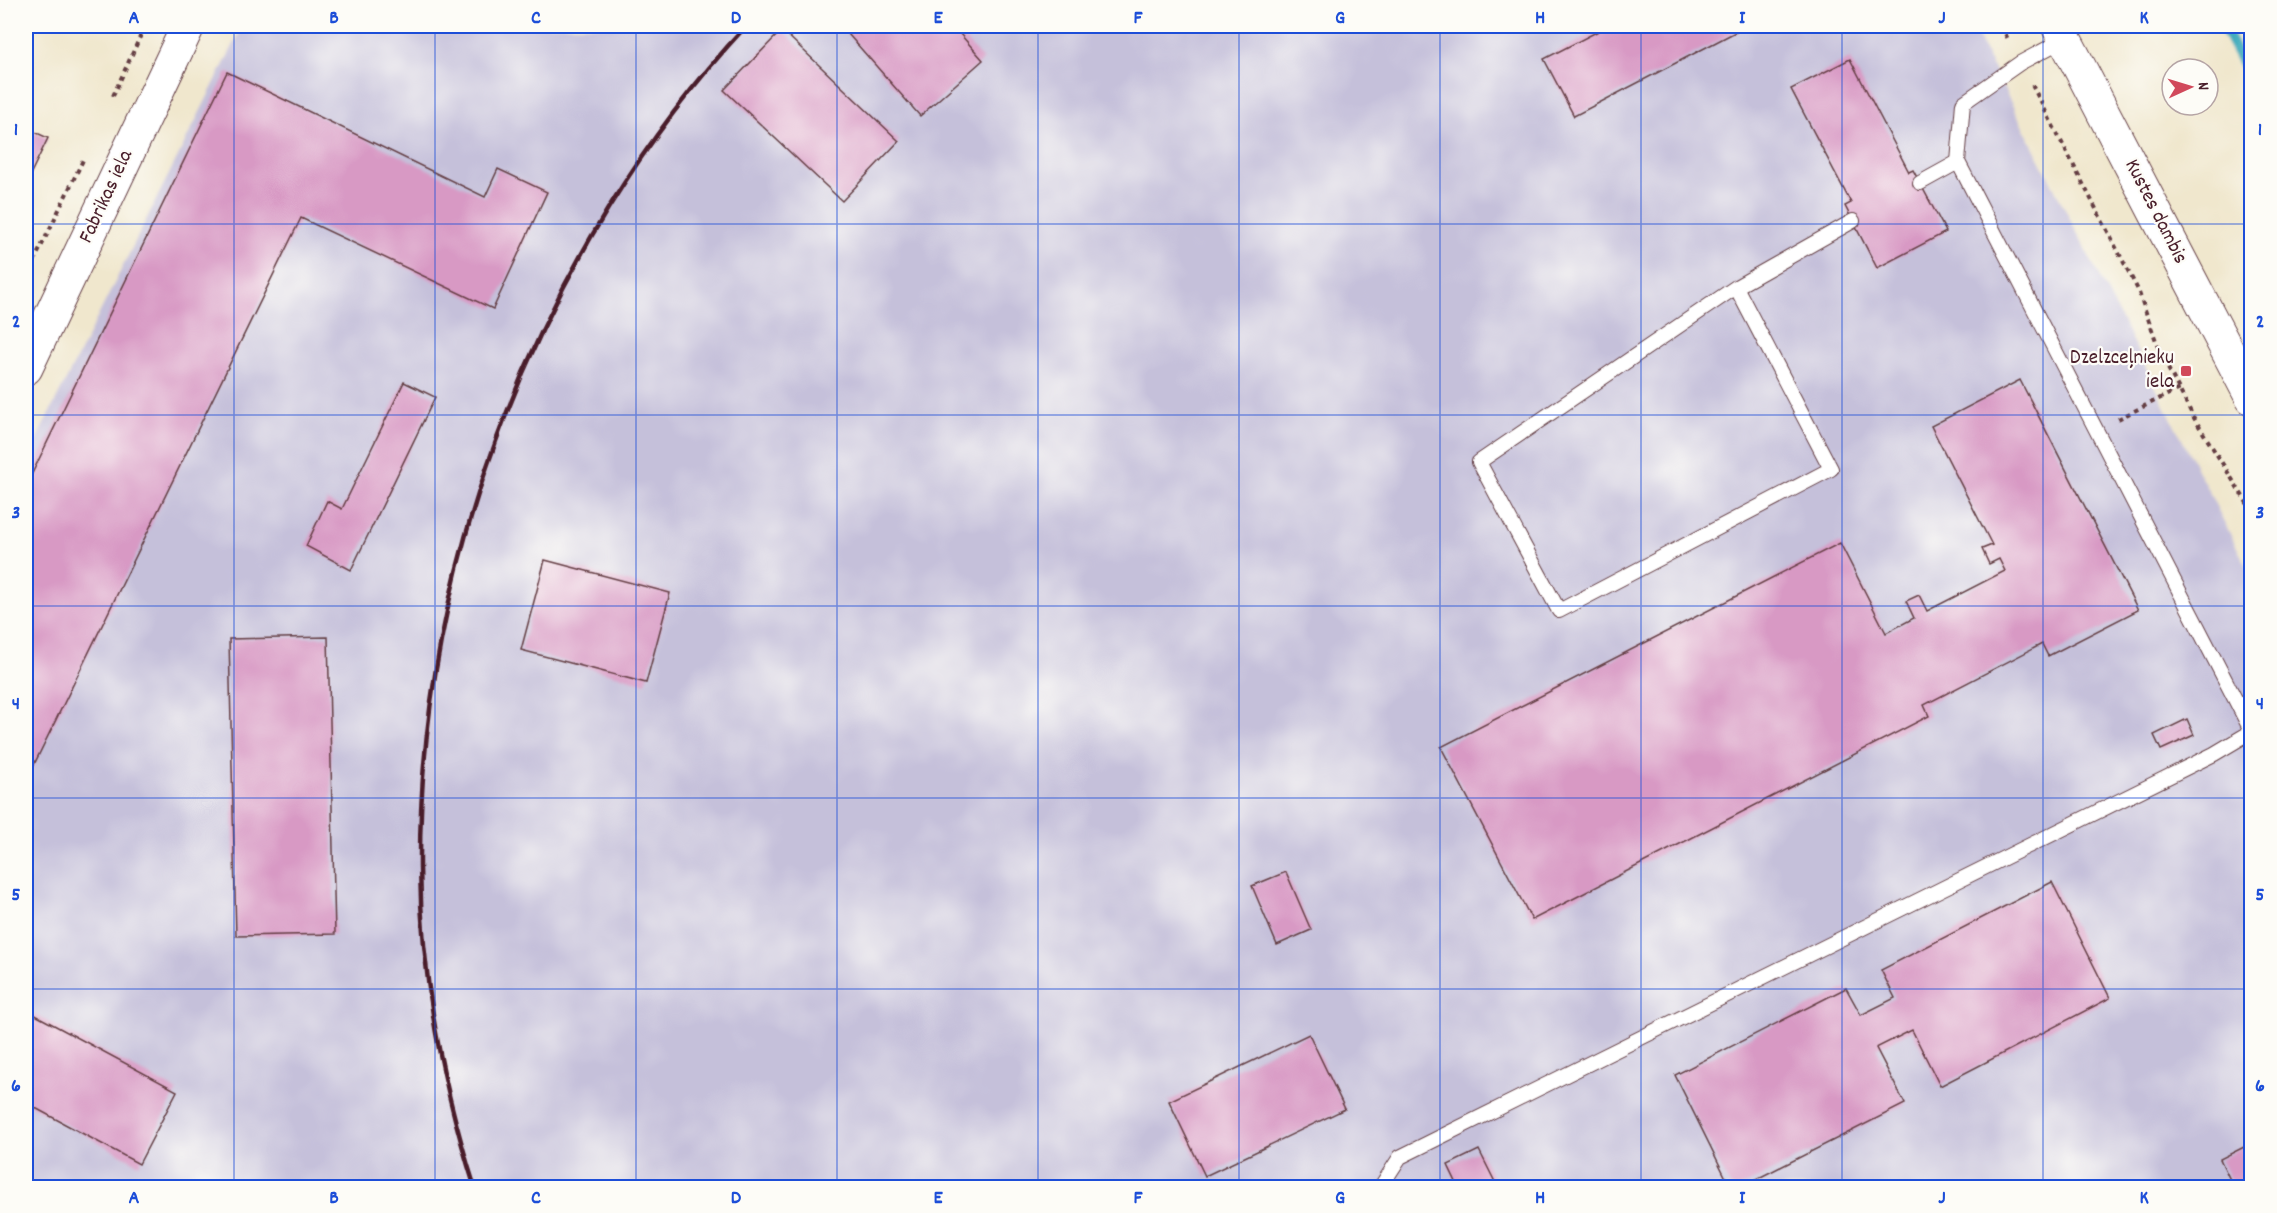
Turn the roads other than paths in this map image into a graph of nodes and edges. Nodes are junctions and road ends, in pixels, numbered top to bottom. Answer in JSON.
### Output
{"nodes":[{"id":1,"x":188,"y":26,"type":"edge"},
{"id":2,"x":2062,"y":32,"type":"edge"},
{"id":3,"x":1958,"y":162,"type":"junction"},
{"id":4,"x":1920,"y":183,"type":"dead end"},
{"id":5,"x":1853,"y":221,"type":"dead end"},
{"id":6,"x":1736,"y":287,"type":"junction"},
{"id":7,"x":26,"y":368,"type":"edge"},
{"id":8,"x":2252,"y":398,"type":"edge"},
{"id":9,"x":2251,"y":732,"type":"edge"},
{"id":10,"x":1380,"y":1188,"type":"edge"}],
"edges":[{"from":1,"to":7,"type":"main road","name":"Fabrikas iela"},
{"from":2,"to":3,"type":"lane"},
{"from":2,"to":8,"type":"main road","name":"Kustes dambis"},
{"from":3,"to":4,"type":"lane"},
{"from":3,"to":9,"type":"lane"},
{"from":5,"to":6,"type":"lane"},
{"from":6,"to":6,"type":"lane"},
{"from":9,"to":10,"type":"lane"}]}
